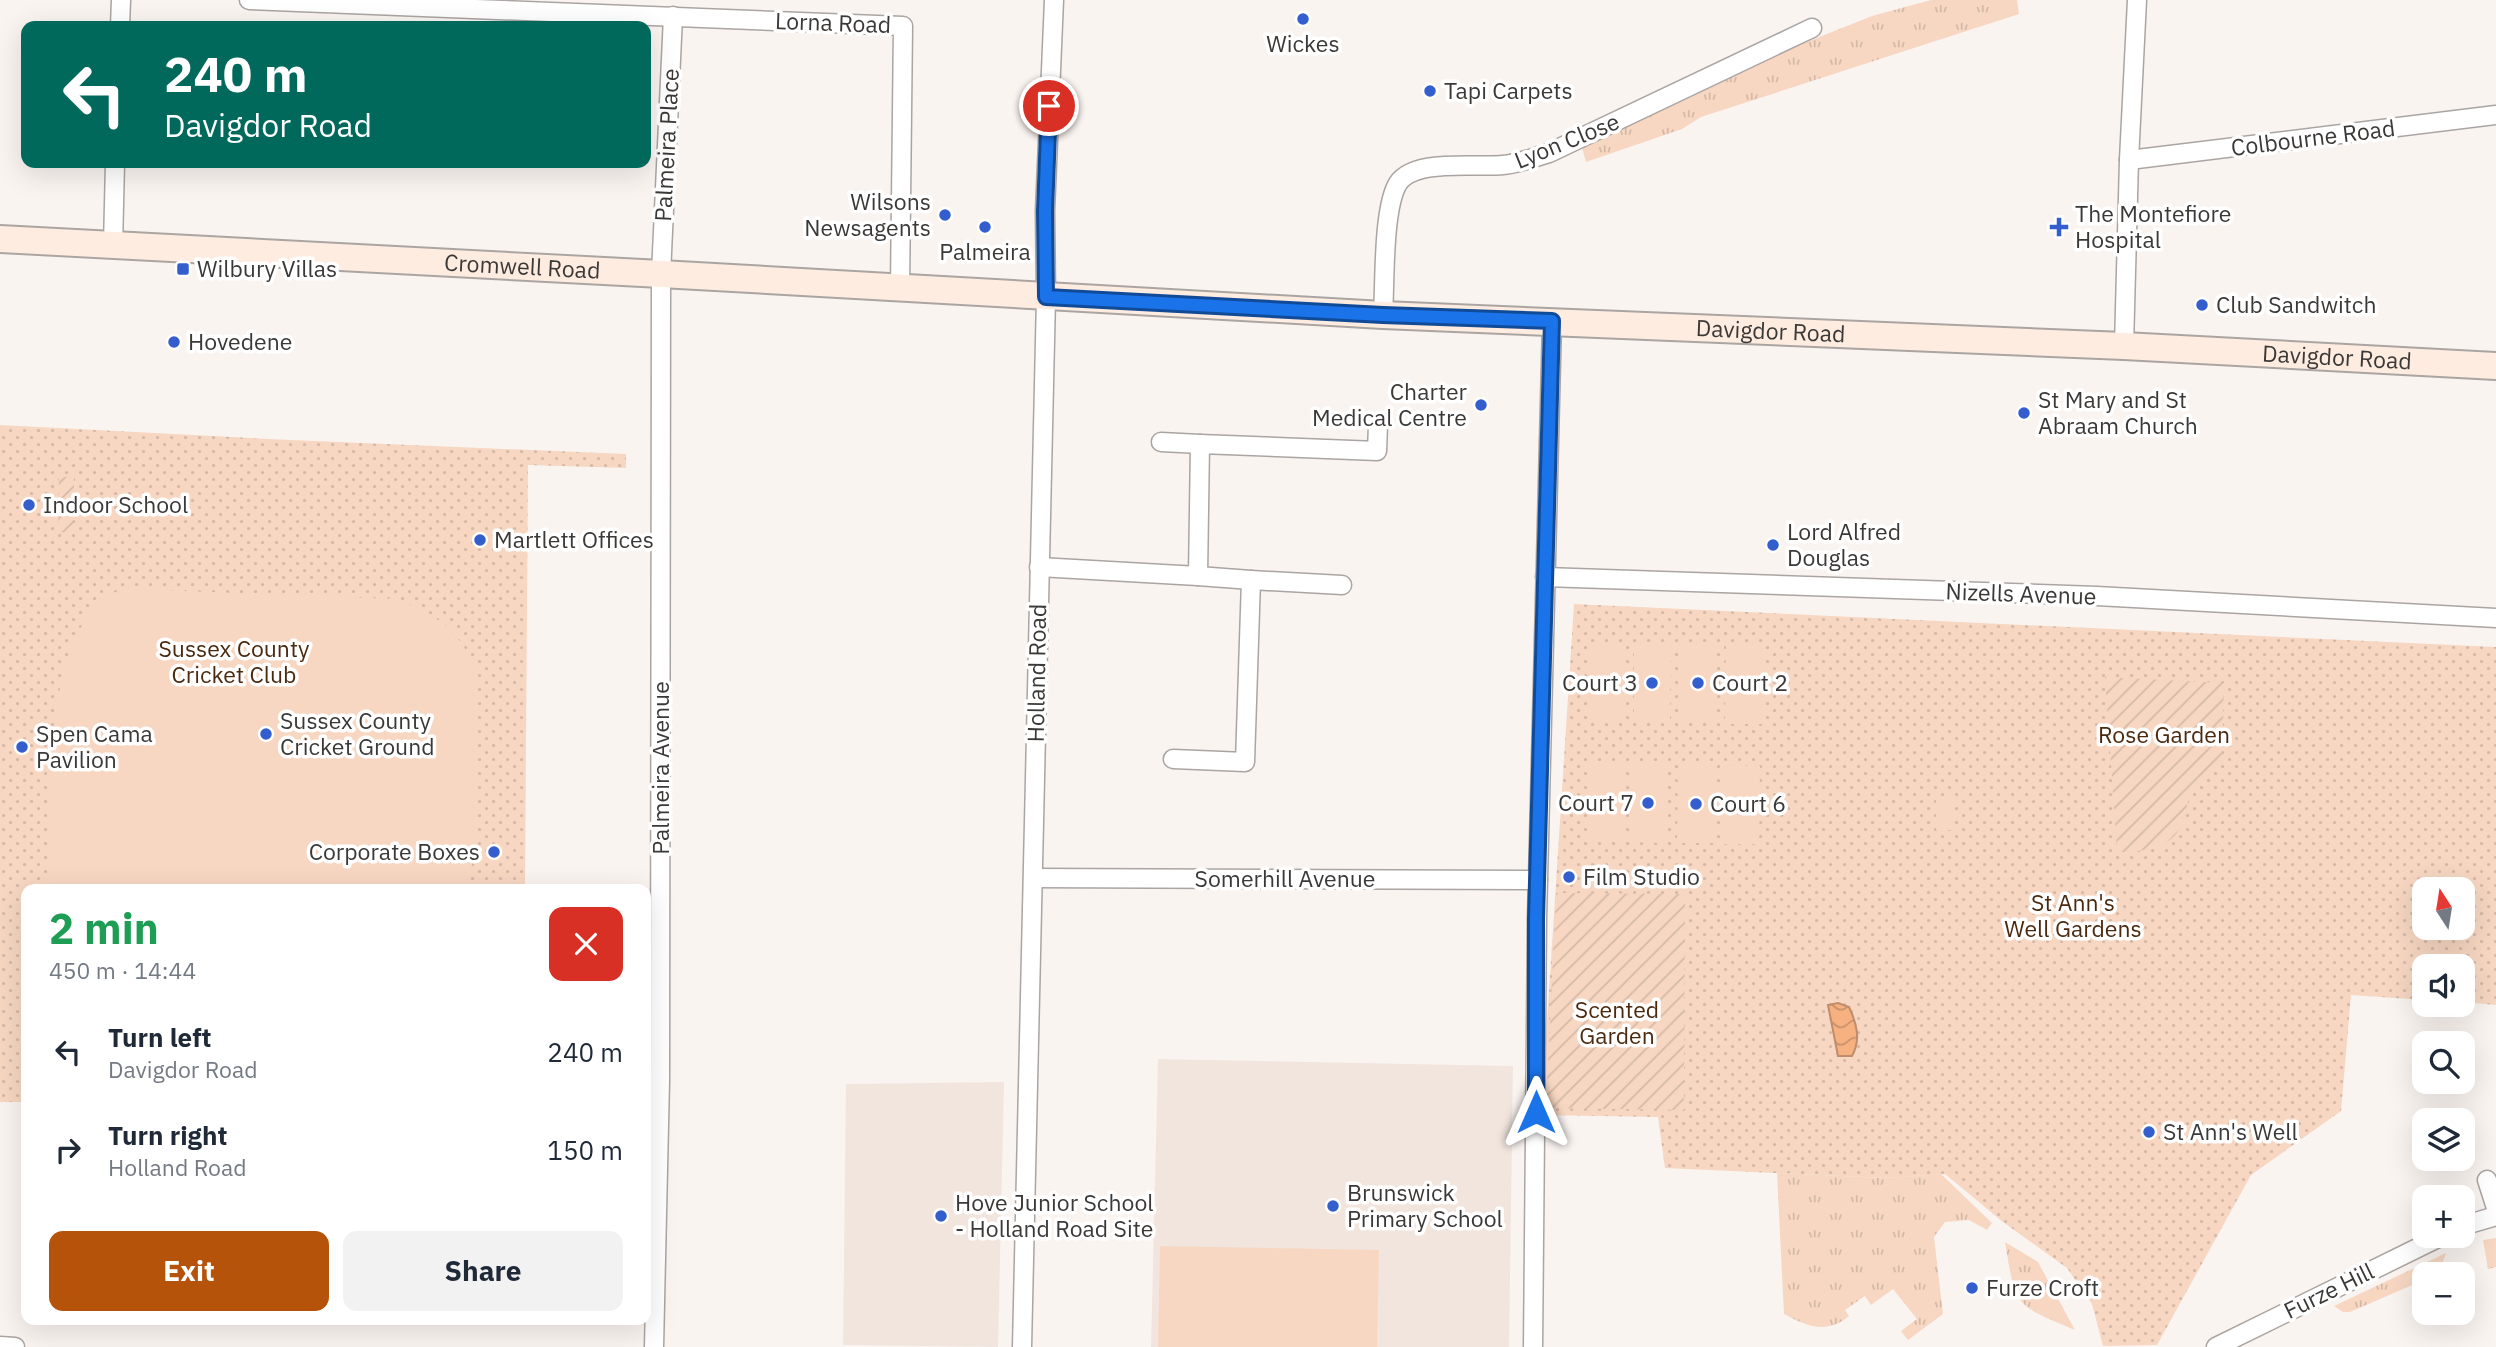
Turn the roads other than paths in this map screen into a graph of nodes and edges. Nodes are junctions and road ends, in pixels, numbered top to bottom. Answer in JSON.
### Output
{"nodes":[{"id":1,"x":121,"y":0,"type":"edge"},
{"id":2,"x":249,"y":0,"type":"edge"},
{"id":3,"x":1054,"y":0,"type":"edge"},
{"id":4,"x":2137,"y":0,"type":"edge"},
{"id":5,"x":673,"y":16,"type":"junction"},
{"id":6,"x":120,"y":21,"type":"edge"},
{"id":7,"x":1812,"y":28,"type":"dead end"},
{"id":8,"x":2496,"y":115,"type":"edge"},
{"id":9,"x":2129,"y":160,"type":"junction"},
{"id":10,"x":116,"y":168,"type":"edge"},
{"id":11,"x":0,"y":239,"type":"edge"},
{"id":12,"x":113,"y":246,"type":"junction"},
{"id":13,"x":661,"y":274,"type":"junction"},
{"id":14,"x":900,"y":288,"type":"junction"},
{"id":15,"x":1046,"y":297,"type":"junction"},
{"id":16,"x":1383,"y":315,"type":"junction"},
{"id":17,"x":1552,"y":321,"type":"junction"},
{"id":18,"x":2124,"y":346,"type":"junction"},
{"id":19,"x":2496,"y":366,"type":"edge"},
{"id":20,"x":1378,"y":425,"type":"dead end"},
{"id":21,"x":1161,"y":442,"type":"dead end"},
{"id":22,"x":1200,"y":444,"type":"junction"},
{"id":23,"x":1039,"y":567,"type":"junction"},
{"id":24,"x":1198,"y":576,"type":"junction"},
{"id":25,"x":1545,"y":577,"type":"junction"},
{"id":26,"x":1251,"y":580,"type":"junction"},
{"id":27,"x":1342,"y":585,"type":"dead end"},
{"id":28,"x":2496,"y":618,"type":"edge"},
{"id":29,"x":1173,"y":759,"type":"dead end"},
{"id":30,"x":1033,"y":878,"type":"junction"},
{"id":31,"x":1538,"y":880,"type":"junction"},
{"id":32,"x":2487,"y":1180,"type":"dead end"},
{"id":33,"x":2496,"y":1208,"type":"edge"},
{"id":34,"x":2496,"y":1216,"type":"edge"},
{"id":35,"x":2475,"y":1222,"type":"edge"},
{"id":36,"x":2418,"y":1248,"type":"edge"},
{"id":37,"x":0,"y":1346,"type":"edge"},
{"id":38,"x":15,"y":1347,"type":"edge"},
{"id":39,"x":654,"y":1347,"type":"edge"},
{"id":40,"x":1022,"y":1347,"type":"edge"},
{"id":41,"x":1533,"y":1347,"type":"edge"},
{"id":42,"x":2216,"y":1347,"type":"edge"}],
"edges":[{"from":1,"to":6,"type":"street"},
{"from":2,"to":5,"type":"street","name":"Lorna Road"},
{"from":3,"to":15,"type":"street","name":"Holland Road"},
{"from":4,"to":9,"type":"street"},
{"from":5,"to":13,"type":"street","name":"Palmeira Place"},
{"from":5,"to":14,"type":"street","name":"Lorna Road"},
{"from":7,"to":16,"type":"street","name":"Lyon Close"},
{"from":8,"to":9,"type":"street","name":"Colbourne Road"},
{"from":9,"to":18,"type":"street"},
{"from":10,"to":12,"type":"street"},
{"from":11,"to":12,"type":"main road","name":"Cromwell Road"},
{"from":12,"to":13,"type":"main road","name":"Cromwell Road"},
{"from":13,"to":14,"type":"main road","name":"Cromwell Road"},
{"from":13,"to":39,"type":"street","name":"Palmeira Avenue"},
{"from":14,"to":15,"type":"main road","name":"Cromwell Road"},
{"from":15,"to":16,"type":"main road","name":"Davigdor Road"},
{"from":15,"to":23,"type":"street","name":"Holland Road"},
{"from":16,"to":17,"type":"main road","name":"Davigdor Road"},
{"from":17,"to":18,"type":"main road","name":"Davigdor Road"},
{"from":17,"to":25,"type":"street"},
{"from":18,"to":19,"type":"main road","name":"Davigdor Road"},
{"from":20,"to":22,"type":"street"},
{"from":21,"to":22,"type":"street"},
{"from":22,"to":24,"type":"street"},
{"from":23,"to":24,"type":"street"},
{"from":23,"to":30,"type":"street","name":"Holland Road"},
{"from":24,"to":26,"type":"street"},
{"from":25,"to":28,"type":"street","name":"Nizells Avenue"},
{"from":25,"to":31,"type":"street"},
{"from":26,"to":27,"type":"street"},
{"from":26,"to":29,"type":"street"},
{"from":30,"to":31,"type":"street","name":"Somerhill Avenue"},
{"from":30,"to":40,"type":"street","name":"Holland Road"},
{"from":31,"to":41,"type":"street"},
{"from":32,"to":33,"type":"street"},
{"from":34,"to":35,"type":"street"},
{"from":36,"to":42,"type":"street","name":"Furze Hill"},
{"from":37,"to":38,"type":"street"}]}
